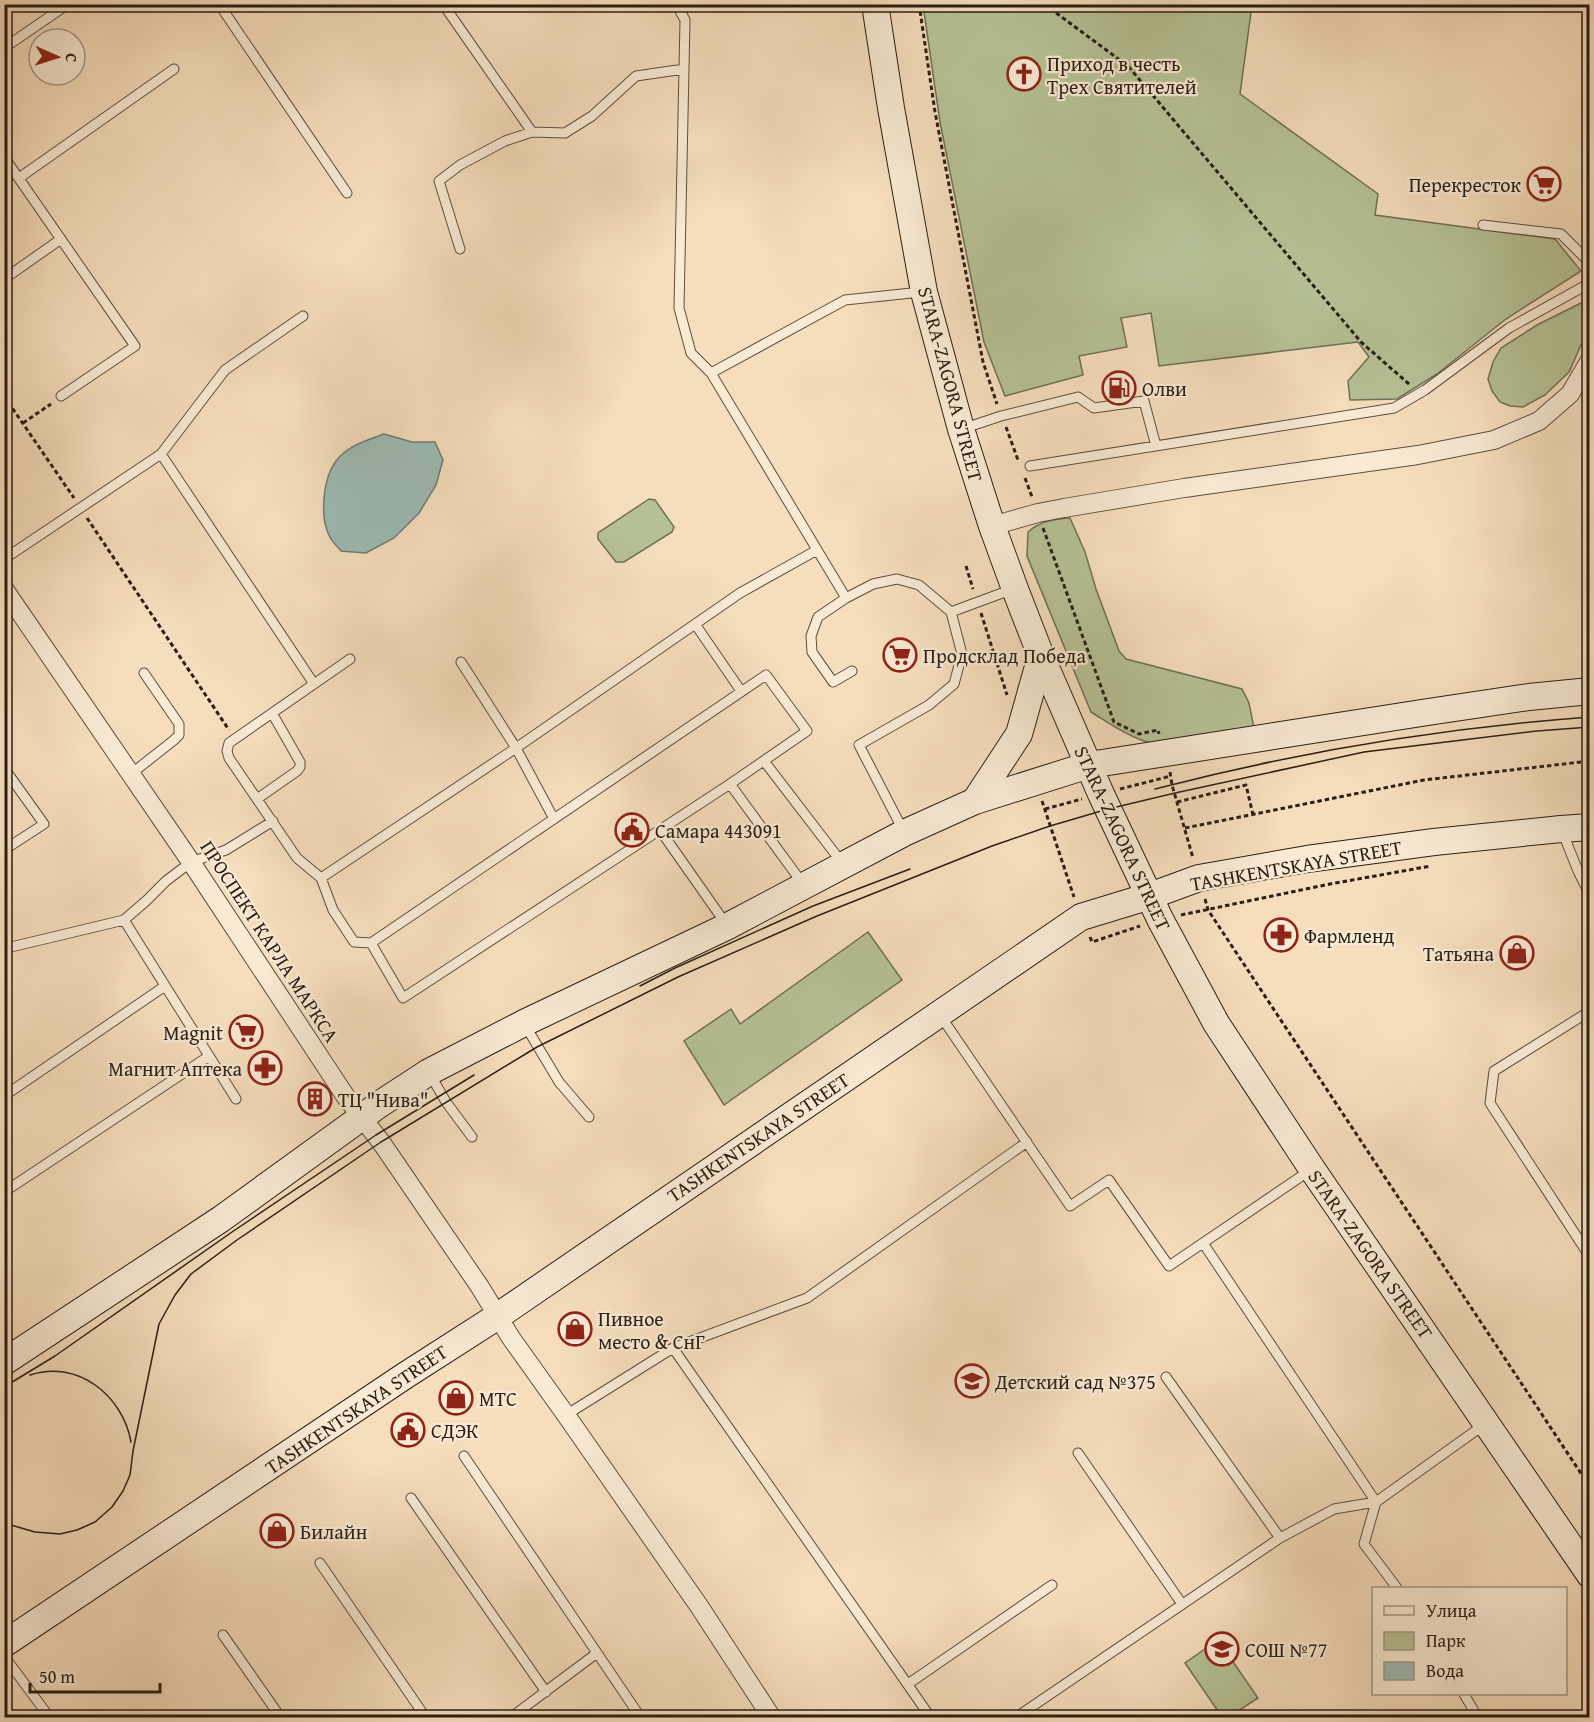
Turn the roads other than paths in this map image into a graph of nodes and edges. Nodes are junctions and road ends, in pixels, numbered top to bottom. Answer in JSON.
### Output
{"nodes":[{"id":1,"x":68,"y":4,"type":"edge"},
{"id":2,"x":219,"y":4,"type":"edge"},
{"id":3,"x":443,"y":4,"type":"edge"},
{"id":4,"x":676,"y":4,"type":"edge"},
{"id":5,"x":875,"y":4,"type":"edge"},
{"id":6,"x":4,"y":48,"type":"edge"},
{"id":7,"x":174,"y":69,"type":"dead end"},
{"id":8,"x":684,"y":69,"type":"junction"},
{"id":9,"x":531,"y":132,"type":"junction"},
{"id":10,"x":4,"y":157,"type":"edge"},
{"id":11,"x":19,"y":178,"type":"junction"},
{"id":12,"x":346,"y":193,"type":"dead end"},
{"id":13,"x":1483,"y":225,"type":"dead end"},
{"id":14,"x":62,"y":239,"type":"junction"},
{"id":15,"x":460,"y":249,"type":"dead end"},
{"id":16,"x":1590,"y":263,"type":"edge"},
{"id":17,"x":4,"y":279,"type":"edge"},
{"id":18,"x":1590,"y":283,"type":"edge"},
{"id":19,"x":924,"y":292,"type":"junction"},
{"id":20,"x":303,"y":316,"type":"dead end"},
{"id":21,"x":1590,"y":360,"type":"edge"},
{"id":22,"x":711,"y":373,"type":"junction"},
{"id":23,"x":61,"y":396,"type":"road end"},
{"id":24,"x":961,"y":429,"type":"junction"},
{"id":25,"x":1156,"y":446,"type":"junction"},
{"id":26,"x":161,"y":454,"type":"junction"},
{"id":27,"x":1030,"y":466,"type":"dead end"},
{"id":28,"x":992,"y":526,"type":"junction"},
{"id":29,"x":817,"y":550,"type":"junction"},
{"id":30,"x":4,"y":560,"type":"edge"},
{"id":31,"x":1015,"y":589,"type":"junction"},
{"id":32,"x":5,"y":592,"type":"edge"},
{"id":33,"x":846,"y":598,"type":"junction"},
{"id":34,"x":951,"y":612,"type":"junction"},
{"id":35,"x":695,"y":624,"type":"junction"},
{"id":36,"x":1041,"y":656,"type":"junction"},
{"id":37,"x":350,"y":659,"type":"dead end"},
{"id":38,"x":462,"y":662,"type":"dead end"},
{"id":39,"x":852,"y":671,"type":"dead end"},
{"id":40,"x":144,"y":673,"type":"dead end"},
{"id":41,"x":314,"y":684,"type":"junction"},
{"id":42,"x":741,"y":691,"type":"junction"},
{"id":43,"x":1590,"y":691,"type":"edge"},
{"id":44,"x":272,"y":713,"type":"junction"},
{"id":45,"x":516,"y":748,"type":"junction"},
{"id":46,"x":764,"y":761,"type":"junction"},
{"id":47,"x":1089,"y":765,"type":"junction"},
{"id":48,"x":4,"y":768,"type":"edge"},
{"id":49,"x":131,"y":774,"type":"junction"},
{"id":50,"x":730,"y":784,"type":"junction"},
{"id":51,"x":257,"y":799,"type":"junction"},
{"id":52,"x":975,"y":801,"type":"junction"},
{"id":53,"x":554,"y":819,"type":"junction"},
{"id":54,"x":273,"y":821,"type":"junction"},
{"id":55,"x":1590,"y":827,"type":"edge"},
{"id":56,"x":1561,"y":829,"type":"junction"},
{"id":57,"x":660,"y":830,"type":"junction"},
{"id":58,"x":904,"y":833,"type":"junction"},
{"id":59,"x":4,"y":850,"type":"edge"},
{"id":60,"x":191,"y":862,"type":"junction"},
{"id":61,"x":844,"y":866,"type":"junction"},
{"id":62,"x":321,"y":878,"type":"junction"},
{"id":63,"x":804,"y":886,"type":"junction"},
{"id":64,"x":1590,"y":895,"type":"edge"},
{"id":65,"x":1150,"y":896,"type":"junction"},
{"id":66,"x":124,"y":920,"type":"junction"},
{"id":67,"x":728,"y":926,"type":"junction"},
{"id":68,"x":371,"y":943,"type":"junction"},
{"id":69,"x":4,"y":946,"type":"edge"},
{"id":70,"x":165,"y":986,"type":"junction"},
{"id":71,"x":939,"y":1013,"type":"junction"},
{"id":72,"x":1589,"y":1014,"type":"edge"},
{"id":73,"x":524,"y":1023,"type":"junction"},
{"id":74,"x":209,"y":1056,"type":"junction"},
{"id":75,"x":429,"y":1072,"type":"junction"},
{"id":76,"x":4,"y":1096,"type":"edge"},
{"id":77,"x":236,"y":1099,"type":"dead end"},
{"id":78,"x":589,"y":1117,"type":"dead end"},
{"id":79,"x":362,"y":1118,"type":"junction"},
{"id":80,"x":472,"y":1137,"type":"dead end"},
{"id":81,"x":1027,"y":1142,"type":"junction"},
{"id":82,"x":1312,"y":1169,"type":"junction"},
{"id":83,"x":4,"y":1192,"type":"edge"},
{"id":84,"x":1203,"y":1243,"type":"junction"},
{"id":85,"x":1590,"y":1257,"type":"edge"},
{"id":86,"x":498,"y":1316,"type":"junction"},
{"id":87,"x":673,"y":1348,"type":"junction"},
{"id":88,"x":4,"y":1362,"type":"edge"},
{"id":89,"x":1166,"y":1377,"type":"dead end"},
{"id":90,"x":566,"y":1414,"type":"junction"},
{"id":91,"x":1487,"y":1422,"type":"junction"},
{"id":92,"x":1078,"y":1453,"type":"dead end"},
{"id":93,"x":464,"y":1456,"type":"dead end"},
{"id":94,"x":411,"y":1498,"type":"dead end"},
{"id":95,"x":1376,"y":1502,"type":"junction"},
{"id":96,"x":1280,"y":1538,"type":"junction"},
{"id":97,"x":320,"y":1563,"type":"dead end"},
{"id":98,"x":1590,"y":1575,"type":"edge"},
{"id":99,"x":1052,"y":1585,"type":"dead end"},
{"id":100,"x":1395,"y":1587,"type":"edge"},
{"id":101,"x":1182,"y":1604,"type":"junction"},
{"id":102,"x":223,"y":1635,"type":"dead end"},
{"id":103,"x":4,"y":1644,"type":"edge"},
{"id":104,"x":597,"y":1653,"type":"junction"},
{"id":105,"x":4,"y":1656,"type":"edge"},
{"id":106,"x":908,"y":1684,"type":"junction"},
{"id":107,"x":546,"y":1692,"type":"junction"},
{"id":108,"x":1465,"y":1695,"type":"edge"},
{"id":109,"x":515,"y":1716,"type":"edge"},
{"id":110,"x":50,"y":1718,"type":"edge"},
{"id":111,"x":280,"y":1718,"type":"edge"},
{"id":112,"x":426,"y":1718,"type":"edge"},
{"id":113,"x":641,"y":1718,"type":"edge"},
{"id":114,"x":772,"y":1718,"type":"edge"},
{"id":115,"x":931,"y":1718,"type":"edge"},
{"id":116,"x":1015,"y":1718,"type":"edge"},
{"id":117,"x":1478,"y":1718,"type":"edge"}],
"edges":[{"from":1,"to":6,"type":"lane"},
{"from":2,"to":12,"type":"lane"},
{"from":3,"to":9,"type":"lane"},
{"from":4,"to":8,"type":"lane"},
{"from":5,"to":19,"type":"main road","name":"STARA-ZAGORA STREET"},
{"from":7,"to":11,"type":"lane"},
{"from":8,"to":9,"type":"lane"},
{"from":8,"to":22,"type":"lane"},
{"from":9,"to":15,"type":"lane"},
{"from":10,"to":11,"type":"lane"},
{"from":11,"to":14,"type":"lane"},
{"from":13,"to":16,"type":"lane"},
{"from":14,"to":17,"type":"lane"},
{"from":14,"to":23,"type":"lane"},
{"from":18,"to":25,"type":"lane"},
{"from":19,"to":22,"type":"lane"},
{"from":19,"to":24,"type":"main road","name":"STARA-ZAGORA STREET"},
{"from":20,"to":26,"type":"lane"},
{"from":21,"to":28,"type":"street"},
{"from":22,"to":29,"type":"lane"},
{"from":24,"to":25,"type":"lane"},
{"from":24,"to":28,"type":"main road","name":"STARA-ZAGORA STREET"},
{"from":25,"to":27,"type":"lane"},
{"from":26,"to":30,"type":"lane"},
{"from":26,"to":41,"type":"lane"},
{"from":28,"to":31,"type":"main road","name":"STARA-ZAGORA STREET"},
{"from":29,"to":33,"type":"lane"},
{"from":29,"to":35,"type":"lane"},
{"from":31,"to":34,"type":"lane"},
{"from":31,"to":36,"type":"main road","name":"STARA-ZAGORA STREET"},
{"from":32,"to":49,"type":"street","name":"ПРОСПЕКТ КАРЛА МАРКСА"},
{"from":33,"to":34,"type":"lane"},
{"from":33,"to":39,"type":"lane"},
{"from":34,"to":58,"type":"lane"},
{"from":35,"to":42,"type":"lane"},
{"from":35,"to":45,"type":"lane"},
{"from":36,"to":47,"type":"main road","name":"STARA-ZAGORA STREET"},
{"from":36,"to":52,"type":"main road"},
{"from":37,"to":41,"type":"lane"},
{"from":38,"to":45,"type":"lane"},
{"from":40,"to":49,"type":"lane"},
{"from":41,"to":44,"type":"lane"},
{"from":42,"to":46,"type":"lane"},
{"from":42,"to":53,"type":"lane"},
{"from":43,"to":47,"type":"main road"},
{"from":44,"to":51,"type":"lane"},
{"from":44,"to":51,"type":"lane"},
{"from":45,"to":53,"type":"lane"},
{"from":45,"to":62,"type":"lane"},
{"from":46,"to":50,"type":"lane"},
{"from":46,"to":61,"type":"lane"},
{"from":47,"to":52,"type":"main road"},
{"from":47,"to":65,"type":"main road","name":"STARA-ZAGORA STREET"},
{"from":48,"to":59,"type":"lane"},
{"from":49,"to":60,"type":"street","name":"ПРОСПЕКТ КАРЛА МАРКСА"},
{"from":50,"to":57,"type":"lane"},
{"from":50,"to":63,"type":"lane"},
{"from":51,"to":54,"type":"lane"},
{"from":52,"to":58,"type":"main road"},
{"from":53,"to":68,"type":"lane"},
{"from":54,"to":60,"type":"lane"},
{"from":54,"to":62,"type":"lane"},
{"from":55,"to":56,"type":"main road","name":"TASHKENTSKAYA STREET"},
{"from":56,"to":64,"type":"lane"},
{"from":56,"to":65,"type":"main road","name":"TASHKENTSKAYA STREET"},
{"from":57,"to":67,"type":"lane"},
{"from":57,"to":68,"type":"lane"},
{"from":58,"to":61,"type":"main road"},
{"from":60,"to":66,"type":"lane"},
{"from":60,"to":79,"type":"street","name":"ПРОСПЕКТ КАРЛА МАРКСА"},
{"from":61,"to":63,"type":"main road"},
{"from":62,"to":68,"type":"lane"},
{"from":63,"to":67,"type":"main road"},
{"from":65,"to":71,"type":"main road","name":"TASHKENTSKAYA STREET"},
{"from":65,"to":82,"type":"main road","name":"STARA-ZAGORA STREET"},
{"from":66,"to":69,"type":"lane"},
{"from":66,"to":70,"type":"lane"},
{"from":67,"to":73,"type":"main road"},
{"from":70,"to":74,"type":"lane"},
{"from":70,"to":76,"type":"lane"},
{"from":71,"to":81,"type":"lane"},
{"from":71,"to":86,"type":"main road","name":"TASHKENTSKAYA STREET"},
{"from":72,"to":85,"type":"lane"},
{"from":73,"to":75,"type":"main road"},
{"from":73,"to":78,"type":"lane"},
{"from":74,"to":77,"type":"lane"},
{"from":74,"to":83,"type":"lane"},
{"from":75,"to":79,"type":"main road"},
{"from":75,"to":80,"type":"lane"},
{"from":79,"to":86,"type":"street","name":"ПРОСПЕКТ КАРЛА МАРКСА"},
{"from":79,"to":88,"type":"main road"},
{"from":81,"to":84,"type":"lane"},
{"from":81,"to":87,"type":"lane"},
{"from":82,"to":84,"type":"lane"},
{"from":82,"to":91,"type":"main road","name":"STARA-ZAGORA STREET"},
{"from":84,"to":95,"type":"lane"},
{"from":86,"to":90,"type":"street","name":"ПРОСПЕКТ КАРЛА МАРКСА"},
{"from":86,"to":103,"type":"main road","name":"TASHKENTSKAYA STREET"},
{"from":87,"to":90,"type":"lane"},
{"from":87,"to":106,"type":"lane"},
{"from":89,"to":96,"type":"lane"},
{"from":90,"to":114,"type":"street","name":"ПРОСПЕКТ КАРЛА МАРКСА"},
{"from":91,"to":95,"type":"lane"},
{"from":91,"to":98,"type":"main road","name":"STARA-ZAGORA STREET"},
{"from":92,"to":101,"type":"lane"},
{"from":93,"to":104,"type":"lane"},
{"from":94,"to":107,"type":"lane"},
{"from":95,"to":96,"type":"lane"},
{"from":95,"to":100,"type":"lane"},
{"from":96,"to":101,"type":"lane"},
{"from":97,"to":112,"type":"lane"},
{"from":99,"to":106,"type":"lane"},
{"from":101,"to":116,"type":"lane"},
{"from":102,"to":111,"type":"lane"},
{"from":104,"to":107,"type":"lane"},
{"from":104,"to":113,"type":"lane"},
{"from":105,"to":110,"type":"lane"},
{"from":106,"to":115,"type":"lane"},
{"from":107,"to":109,"type":"lane"},
{"from":108,"to":117,"type":"lane"}]}
